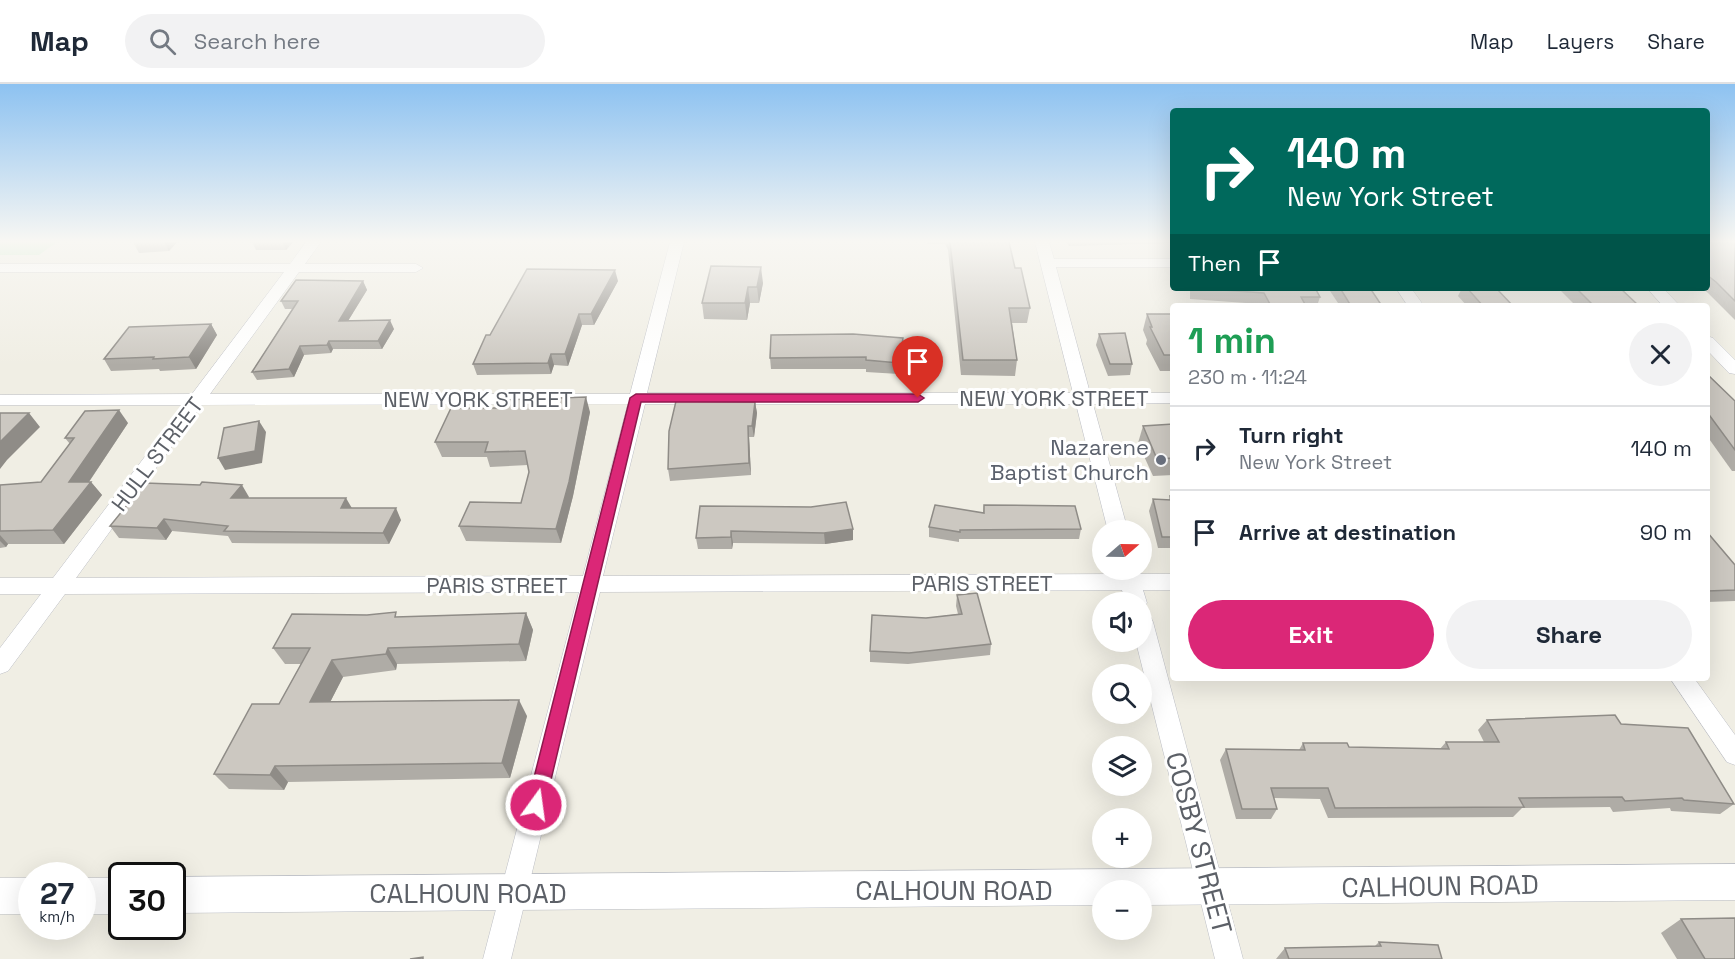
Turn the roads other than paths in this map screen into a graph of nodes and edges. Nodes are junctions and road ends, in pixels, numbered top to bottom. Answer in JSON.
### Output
{"nodes":[{"id":1,"x":284,"y":283,"type":"edge"},
{"id":2,"x":666,"y":283,"type":"edge"},
{"id":3,"x":1053,"y":283,"type":"edge"},
{"id":4,"x":1657,"y":291,"type":"edge"},
{"id":5,"x":1669,"y":303,"type":"edge"},
{"id":6,"x":1710,"y":344,"type":"edge"},
{"id":7,"x":1735,"y":369,"type":"edge"},
{"id":8,"x":636,"y":398,"type":"junction"},
{"id":9,"x":1083,"y":398,"type":"junction"},
{"id":10,"x":1170,"y":398,"type":"edge"},
{"id":11,"x":0,"y":400,"type":"edge"},
{"id":12,"x":197,"y":400,"type":"junction"},
{"id":13,"x":1115,"y":520,"type":"edge"},
{"id":14,"x":1092,"y":577,"type":"edge"},
{"id":15,"x":1152,"y":579,"type":"edge"},
{"id":16,"x":1170,"y":582,"type":"edge"},
{"id":17,"x":590,"y":585,"type":"junction"},
{"id":18,"x":0,"y":586,"type":"edge"},
{"id":19,"x":59,"y":586,"type":"junction"},
{"id":20,"x":1150,"y":652,"type":"edge"},
{"id":21,"x":0,"y":665,"type":"edge"},
{"id":22,"x":1683,"y":681,"type":"edge"},
{"id":23,"x":1735,"y":754,"type":"edge"},
{"id":24,"x":1735,"y":882,"type":"edge"},
{"id":25,"x":1211,"y":888,"type":"junction"},
{"id":26,"x":514,"y":893,"type":"junction"},
{"id":27,"x":186,"y":895,"type":"edge"},
{"id":28,"x":0,"y":896,"type":"edge"},
{"id":29,"x":18,"y":896,"type":"edge"},
{"id":30,"x":497,"y":959,"type":"edge"},
{"id":31,"x":1229,"y":959,"type":"edge"}],
"edges":[{"from":1,"to":12,"type":"street","name":"HULL STREET"},
{"from":2,"to":8,"type":"street"},
{"from":3,"to":9,"type":"street"},
{"from":4,"to":5,"type":"street"},
{"from":6,"to":7,"type":"street"},
{"from":8,"to":9,"type":"street","name":"NEW YORK STREET"},
{"from":8,"to":12,"type":"street","name":"NEW YORK STREET"},
{"from":8,"to":17,"type":"street"},
{"from":9,"to":10,"type":"street","name":"NEW YORK STREET"},
{"from":9,"to":13,"type":"street"},
{"from":11,"to":12,"type":"street","name":"NEW YORK STREET"},
{"from":12,"to":19,"type":"street","name":"HULL STREET"},
{"from":14,"to":17,"type":"street","name":"PARIS STREET"},
{"from":15,"to":16,"type":"street","name":"PARIS STREET"},
{"from":17,"to":19,"type":"street","name":"PARIS STREET"},
{"from":17,"to":26,"type":"street"},
{"from":18,"to":19,"type":"street","name":"PARIS STREET"},
{"from":19,"to":21,"type":"street","name":"HULL STREET"},
{"from":20,"to":25,"type":"street","name":"COSBY STREET"},
{"from":22,"to":23,"type":"street"},
{"from":24,"to":25,"type":"street","name":"CALHOUN ROAD"},
{"from":25,"to":26,"type":"street","name":"CALHOUN ROAD"},
{"from":25,"to":31,"type":"street","name":"COSBY STREET"},
{"from":26,"to":27,"type":"street","name":"CALHOUN ROAD"},
{"from":26,"to":30,"type":"street"},
{"from":28,"to":29,"type":"street"}]}
